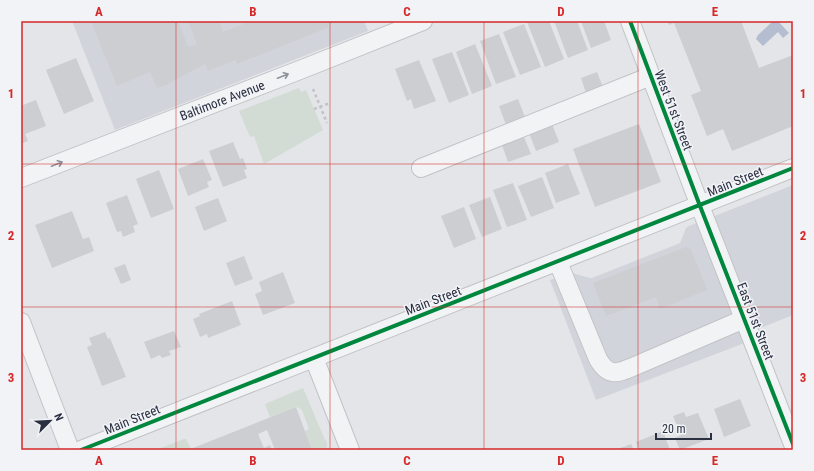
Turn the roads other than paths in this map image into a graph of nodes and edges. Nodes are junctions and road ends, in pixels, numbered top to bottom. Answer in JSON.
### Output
{"nodes":[{"id":1,"x":423,"y":21,"type":"edge"},
{"id":2,"x":630,"y":21,"type":"edge"},
{"id":3,"x":651,"y":76,"type":"junction"},
{"id":4,"x":421,"y":168,"type":"dead end"},
{"id":5,"x":793,"y":168,"type":"edge"},
{"id":6,"x":21,"y":178,"type":"edge"},
{"id":7,"x":700,"y":206,"type":"junction"},
{"id":8,"x":558,"y":262,"type":"junction"},
{"id":9,"x":744,"y":319,"type":"junction"},
{"id":10,"x":21,"y":322,"type":"edge"},
{"id":11,"x":314,"y":358,"type":"junction"},
{"id":12,"x":793,"y":444,"type":"edge"},
{"id":13,"x":70,"y":450,"type":"edge"},
{"id":14,"x":81,"y":450,"type":"edge"},
{"id":15,"x":350,"y":450,"type":"edge"}],
"edges":[{"from":6,"to":1,"type":"street","name":"Baltimore Avenue","one_way":true},
{"from":2,"to":3,"type":"street","name":"West 51st Street"},
{"from":3,"to":4,"type":"street"},
{"from":3,"to":7,"type":"street","name":"West 51st Street"},
{"from":5,"to":7,"type":"street","name":"Main Street"},
{"from":7,"to":8,"type":"street","name":"Main Street"},
{"from":7,"to":9,"type":"street","name":"East 51st Street"},
{"from":8,"to":9,"type":"street"},
{"from":8,"to":11,"type":"street","name":"Main Street"},
{"from":9,"to":12,"type":"street","name":"East 51st Street"},
{"from":10,"to":13,"type":"street"},
{"from":11,"to":14,"type":"street","name":"Main Street"},
{"from":11,"to":15,"type":"street"}]}
